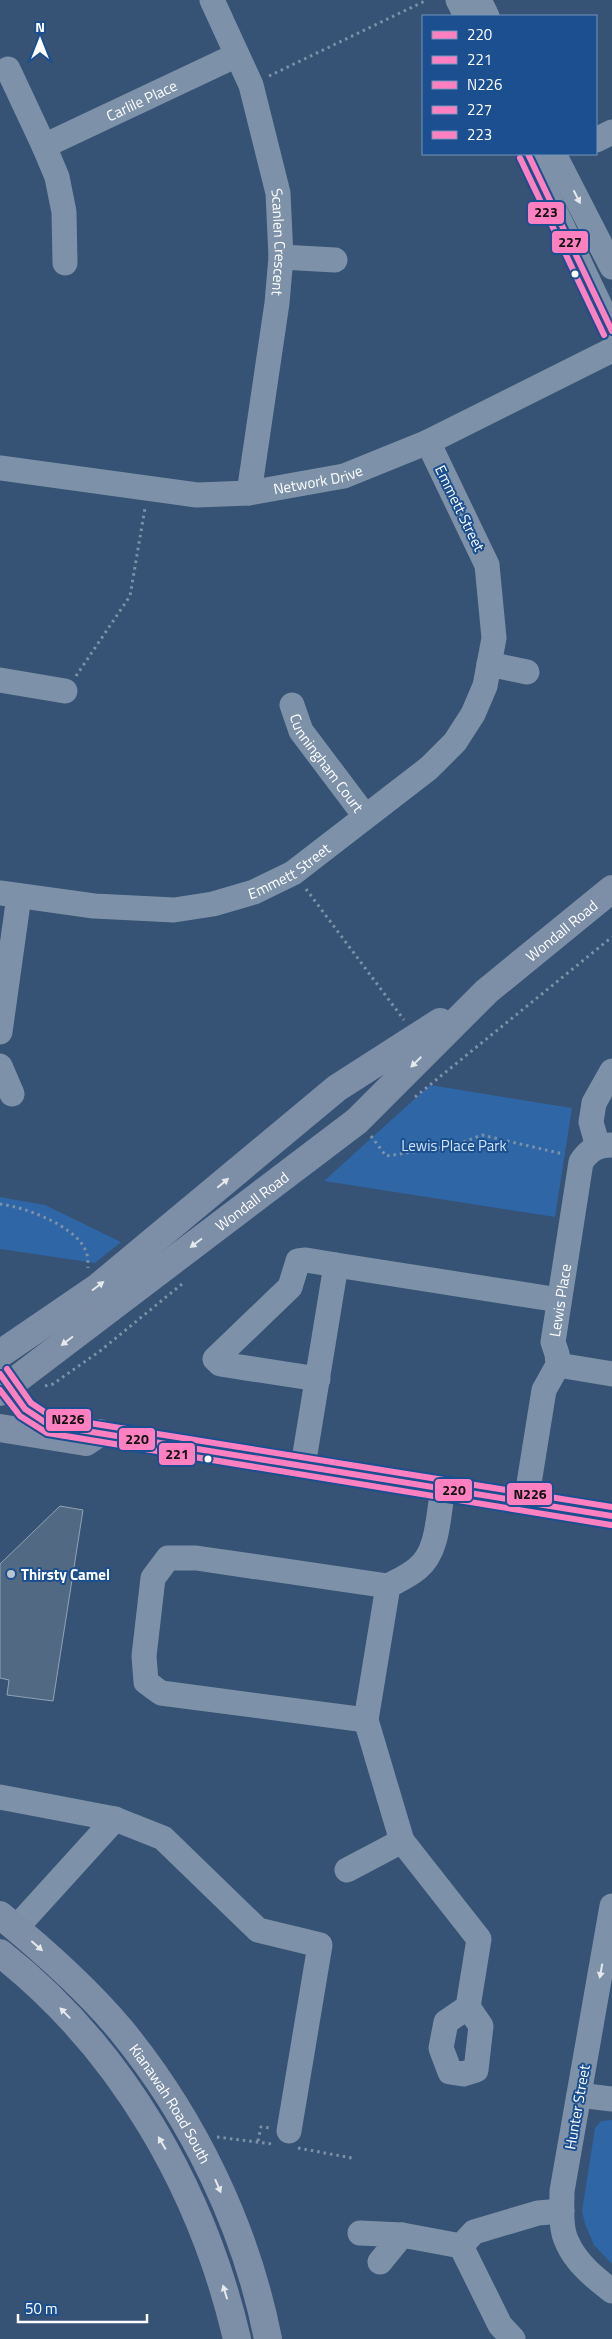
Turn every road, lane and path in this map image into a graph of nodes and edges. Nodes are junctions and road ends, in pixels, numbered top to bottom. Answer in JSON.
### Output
{"nodes":[{"id":1,"x":212,"y":0,"type":"edge"},
{"id":2,"x":427,"y":0,"type":"edge"},
{"id":3,"x":458,"y":0,"type":"edge"},
{"id":4,"x":479,"y":0,"type":"edge"},
{"id":5,"x":466,"y":15,"type":"edge"},
{"id":6,"x":486,"y":15,"type":"edge"},
{"id":7,"x":237,"y":55,"type":"junction"},
{"id":8,"x":8,"y":69,"type":"dead end"},
{"id":9,"x":251,"y":85,"type":"junction"},
{"id":10,"x":612,"y":132,"type":"edge"},
{"id":11,"x":597,"y":140,"type":"edge"},
{"id":12,"x":44,"y":146,"type":"junction"},
{"id":13,"x":549,"y":158,"type":"edge"},
{"id":14,"x":281,"y":257,"type":"junction"},
{"id":15,"x":335,"y":260,"type":"dead end"},
{"id":16,"x":65,"y":263,"type":"dead end"},
{"id":17,"x":612,"y":267,"type":"edge"},
{"id":18,"x":612,"y":331,"type":"edge"},
{"id":19,"x":612,"y":350,"type":"edge"},
{"id":20,"x":428,"y":442,"type":"junction"},
{"id":21,"x":0,"y":468,"type":"edge"},
{"id":22,"x":249,"y":493,"type":"junction"},
{"id":23,"x":145,"y":508,"type":"dead end"},
{"id":24,"x":489,"y":664,"type":"junction"},
{"id":25,"x":527,"y":672,"type":"dead end"},
{"id":26,"x":0,"y":680,"type":"edge"},
{"id":27,"x":65,"y":691,"type":"joint"},
{"id":28,"x":292,"y":705,"type":"dead end"},
{"id":29,"x":365,"y":816,"type":"junction"},
{"id":30,"x":294,"y":873,"type":"junction"},
{"id":31,"x":612,"y":889,"type":"edge"},
{"id":32,"x":9,"y":894,"type":"edge"},
{"id":33,"x":487,"y":990,"type":"junction"},
{"id":34,"x":406,"y":1022,"type":"dead end"},
{"id":35,"x":0,"y":1032,"type":"edge"},
{"id":36,"x":0,"y":1066,"type":"edge"},
{"id":37,"x":612,"y":1071,"type":"edge"},
{"id":38,"x":337,"y":1088,"type":"junction"},
{"id":39,"x":12,"y":1094,"type":"dead end"},
{"id":40,"x":366,"y":1124,"type":"junction"},
{"id":41,"x":597,"y":1151,"type":"edge"},
{"id":42,"x":0,"y":1204,"type":"edge"},
{"id":43,"x":336,"y":1265,"type":"junction"},
{"id":44,"x":88,"y":1273,"type":"dead end"},
{"id":45,"x":559,"y":1300,"type":"junction"},
{"id":46,"x":0,"y":1354,"type":"edge"},
{"id":47,"x":558,"y":1365,"type":"junction"},
{"id":48,"x":612,"y":1374,"type":"edge"},
{"id":49,"x":318,"y":1379,"type":"junction"},
{"id":50,"x":3,"y":1384,"type":"edge"},
{"id":51,"x":0,"y":1428,"type":"edge"},
{"id":52,"x":99,"y":1433,"type":"junction"},
{"id":53,"x":303,"y":1466,"type":"junction"},
{"id":54,"x":443,"y":1489,"type":"junction"},
{"id":55,"x":526,"y":1502,"type":"junction"},
{"id":56,"x":612,"y":1516,"type":"edge"},
{"id":57,"x":388,"y":1586,"type":"junction"},
{"id":58,"x":366,"y":1720,"type":"junction"},
{"id":59,"x":0,"y":1797,"type":"edge"},
{"id":60,"x":115,"y":1819,"type":"junction"},
{"id":61,"x":402,"y":1841,"type":"junction"},
{"id":62,"x":347,"y":1870,"type":"dead end"},
{"id":63,"x":612,"y":1906,"type":"edge"},
{"id":64,"x":8,"y":1922,"type":"edge"},
{"id":65,"x":0,"y":1953,"type":"edge"},
{"id":66,"x":468,"y":2007,"type":"dead end"},
{"id":67,"x":580,"y":2094,"type":"junction"},
{"id":68,"x":612,"y":2099,"type":"edge"},
{"id":69,"x":261,"y":2127,"type":"dead end"},
{"id":70,"x":289,"y":2130,"type":"dead end"},
{"id":71,"x":258,"y":2141,"type":"dead end"},
{"id":72,"x":562,"y":2211,"type":"junction"},
{"id":73,"x":360,"y":2233,"type":"dead end"},
{"id":74,"x":402,"y":2235,"type":"junction"},
{"id":75,"x":461,"y":2246,"type":"junction"},
{"id":76,"x":380,"y":2262,"type":"dead end"},
{"id":77,"x":612,"y":2291,"type":"edge"},
{"id":78,"x":237,"y":2339,"type":"edge"},
{"id":79,"x":268,"y":2339,"type":"edge"},
{"id":80,"x":512,"y":2339,"type":"edge"}],
"edges":[{"from":1,"to":7,"type":"street","name":"Scanlen Crescent"},
{"from":2,"to":9,"type":"path"},
{"from":3,"to":5,"type":"street"},
{"from":4,"to":6,"type":"street"},
{"from":7,"to":9,"type":"street","name":"Scanlen Crescent"},
{"from":7,"to":12,"type":"street","name":"Carlile Place"},
{"from":8,"to":12,"type":"street"},
{"from":9,"to":14,"type":"street","name":"Scanlen Crescent"},
{"from":10,"to":11,"type":"street"},
{"from":12,"to":16,"type":"street"},
{"from":13,"to":17,"type":"street","one_way":true},
{"from":13,"to":18,"type":"street"},
{"from":14,"to":15,"type":"street"},
{"from":14,"to":22,"type":"street","name":"Scanlen Crescent"},
{"from":19,"to":20,"type":"street","name":"Network Drive"},
{"from":20,"to":22,"type":"street","name":"Network Drive"},
{"from":20,"to":24,"type":"street","name":"Emmett Street"},
{"from":21,"to":22,"type":"street","name":"Network Drive"},
{"from":23,"to":27,"type":"path"},
{"from":24,"to":25,"type":"street"},
{"from":24,"to":29,"type":"street","name":"Emmett Street"},
{"from":26,"to":27,"type":"street"},
{"from":28,"to":29,"type":"street","name":"Cunningham Court"},
{"from":29,"to":30,"type":"street","name":"Emmett Street"},
{"from":30,"to":32,"type":"street","name":"Emmett Street"},
{"from":30,"to":34,"type":"path"},
{"from":31,"to":33,"type":"main road","name":"Wondall Road"},
{"from":32,"to":35,"type":"street"},
{"from":33,"to":38,"type":"main road","name":"Wondall Road"},
{"from":33,"to":40,"type":"main road","name":"Wondall Road","one_way":true},
{"from":36,"to":39,"type":"street"},
{"from":37,"to":41,"type":"street"},
{"from":38,"to":40,"type":"main road"},
{"from":46,"to":38,"type":"main road","name":"Wondall Road","one_way":true},
{"from":40,"to":41,"type":"path"},
{"from":40,"to":50,"type":"main road","name":"Wondall Road","one_way":true},
{"from":41,"to":45,"type":"street","name":"Lewis Place"},
{"from":42,"to":44,"type":"path"},
{"from":43,"to":45,"type":"street"},
{"from":43,"to":49,"type":"street"},
{"from":43,"to":49,"type":"street"},
{"from":45,"to":47,"type":"street","name":"Lewis Place"},
{"from":47,"to":48,"type":"street"},
{"from":47,"to":55,"type":"street"},
{"from":49,"to":53,"type":"street"},
{"from":50,"to":52,"type":"street"},
{"from":51,"to":52,"type":"main road"},
{"from":52,"to":53,"type":"street"},
{"from":53,"to":54,"type":"street"},
{"from":54,"to":55,"type":"street"},
{"from":54,"to":57,"type":"street"},
{"from":55,"to":56,"type":"street"},
{"from":57,"to":58,"type":"street"},
{"from":57,"to":58,"type":"street"},
{"from":58,"to":61,"type":"street"},
{"from":59,"to":60,"type":"street"},
{"from":60,"to":64,"type":"street"},
{"from":60,"to":70,"type":"street"},
{"from":61,"to":62,"type":"street"},
{"from":61,"to":66,"type":"street"},
{"from":63,"to":67,"type":"street","name":"Hunter Street","one_way":true},
{"from":64,"to":79,"type":"main road","name":"Kianawah Road South","one_way":true},
{"from":78,"to":65,"type":"main road","name":"Kianawah Road South","one_way":true},
{"from":67,"to":68,"type":"street"},
{"from":67,"to":72,"type":"street","name":"Hunter Street"},
{"from":69,"to":71,"type":"path"},
{"from":72,"to":75,"type":"street"},
{"from":72,"to":77,"type":"street","name":"Hunter Street"},
{"from":73,"to":74,"type":"street"},
{"from":74,"to":75,"type":"street"},
{"from":74,"to":76,"type":"street"},
{"from":75,"to":80,"type":"street"}]}
